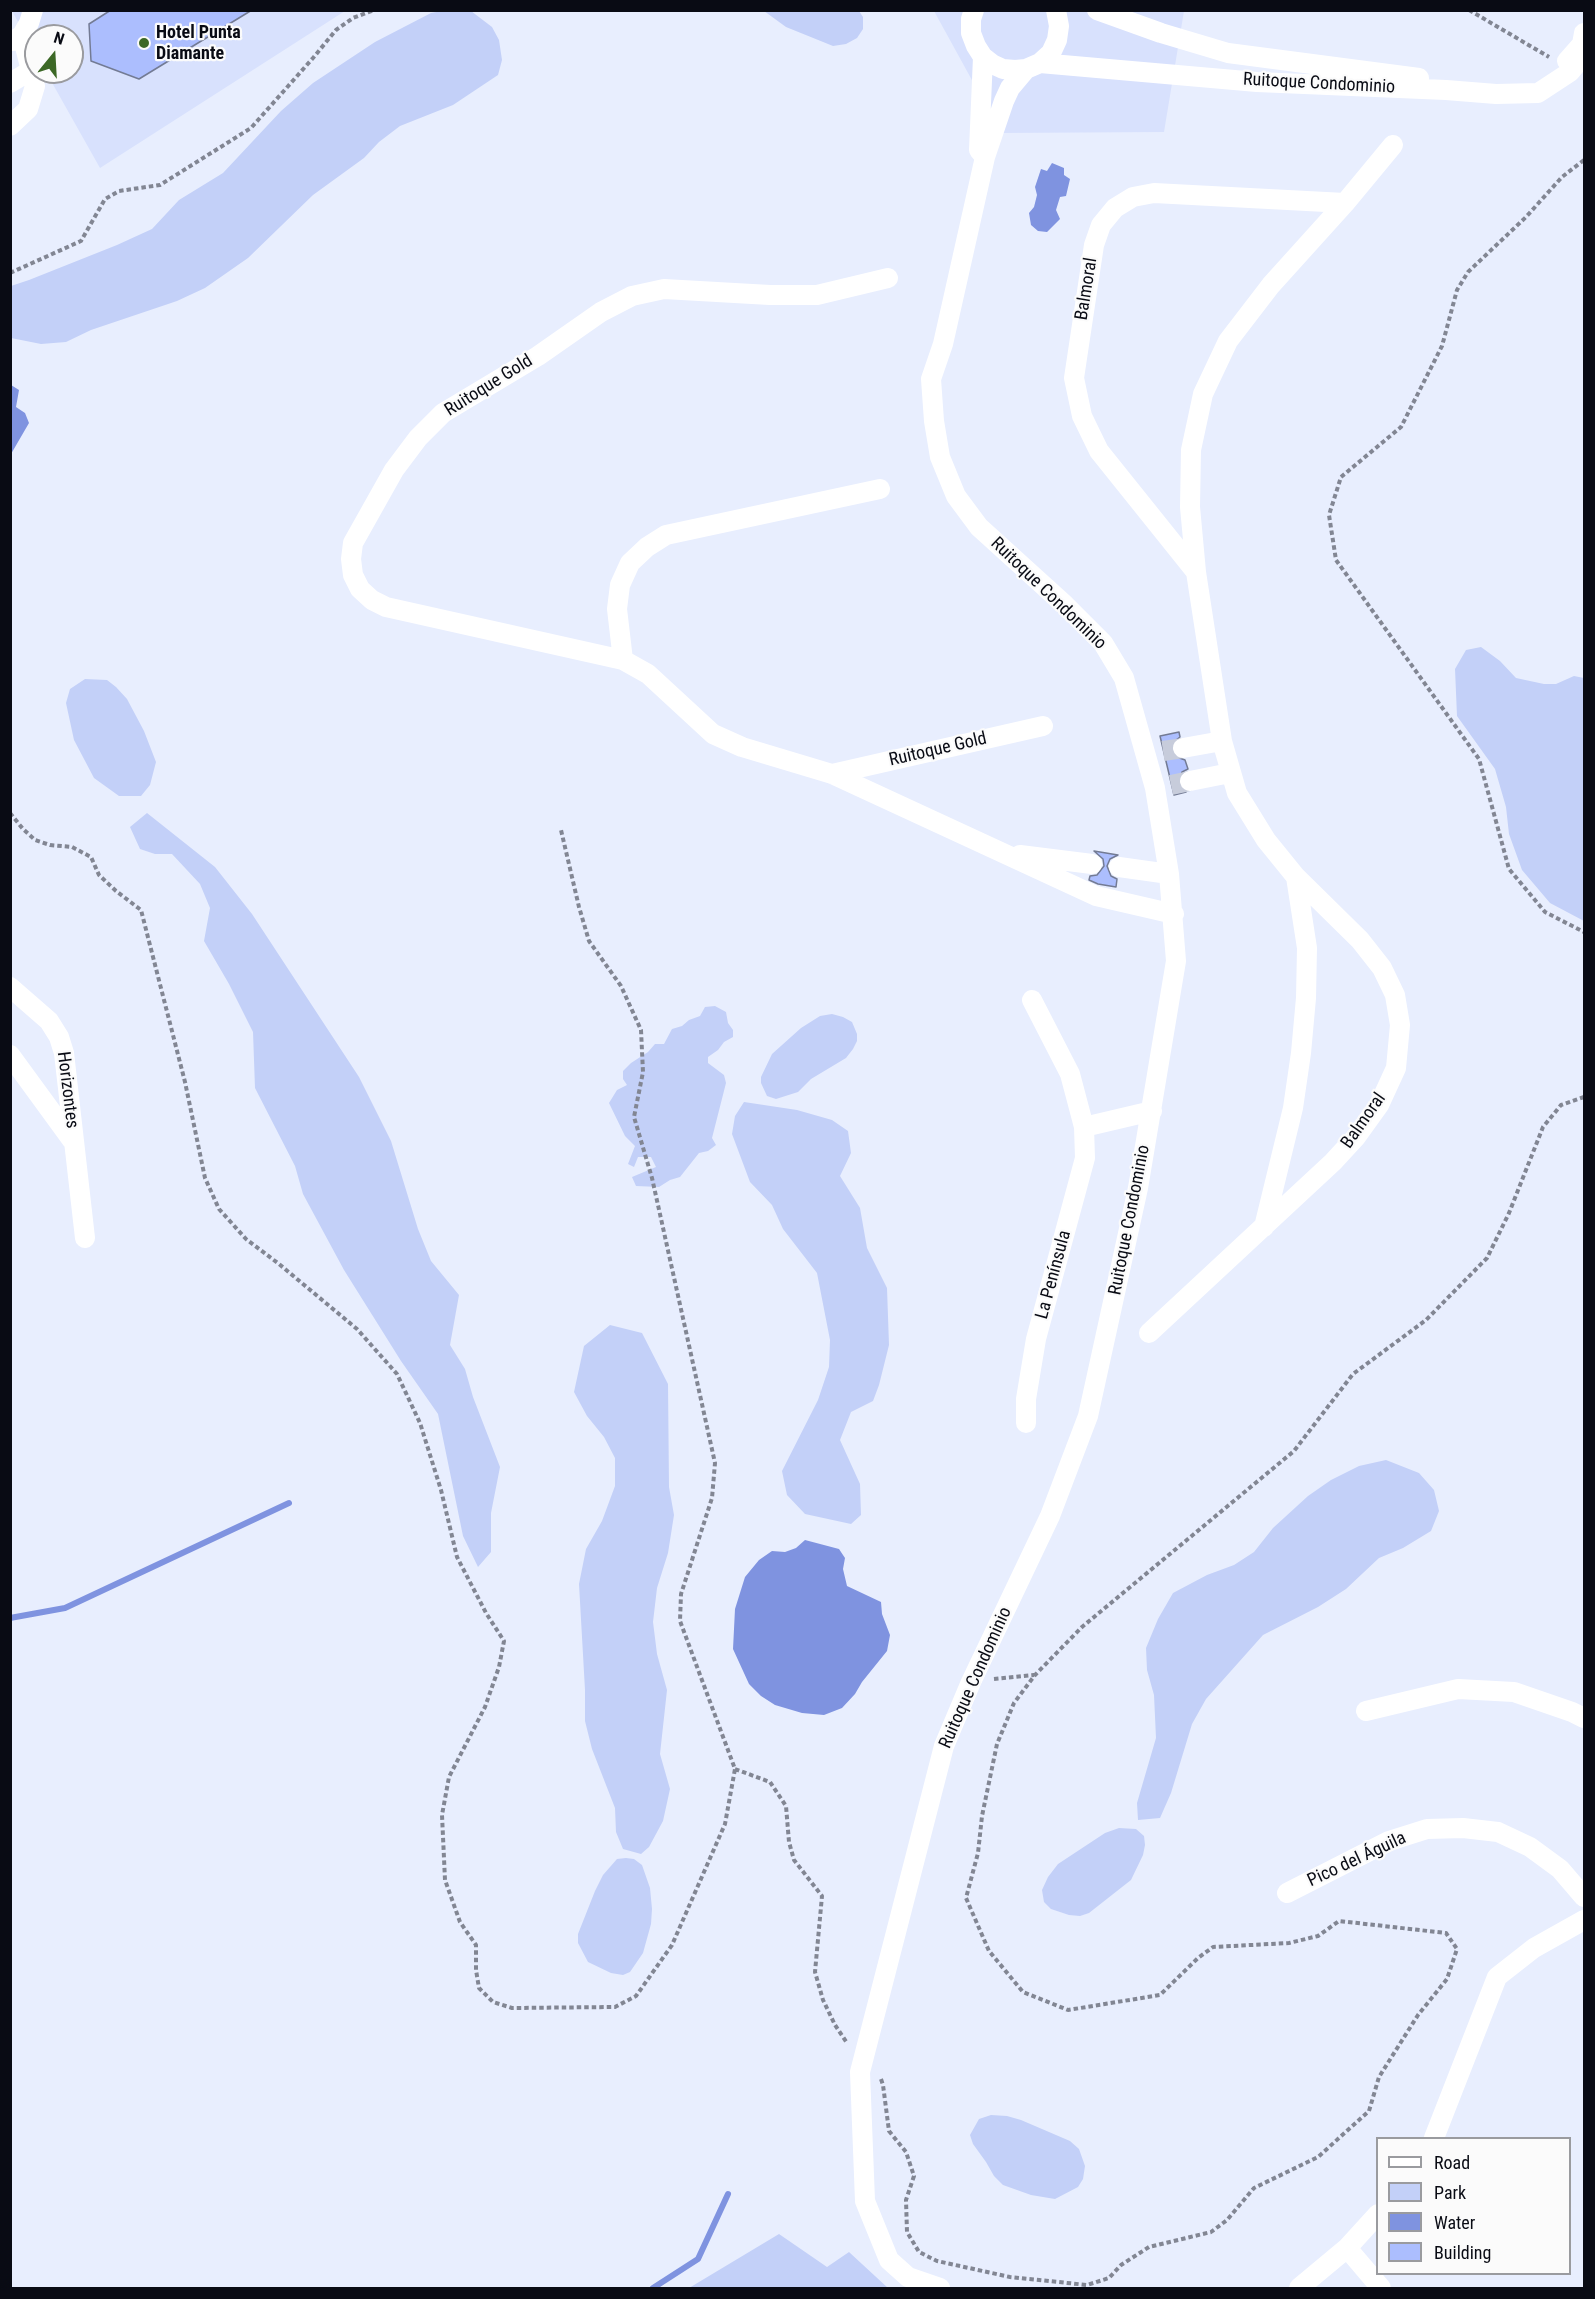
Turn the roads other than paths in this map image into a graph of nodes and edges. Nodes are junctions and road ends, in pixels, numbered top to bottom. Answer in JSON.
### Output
{"nodes":[{"id":1,"x":33,"y":10,"type":"edge"},
{"id":2,"x":1056,"y":10,"type":"edge"},
{"id":3,"x":1098,"y":10,"type":"edge"},
{"id":4,"x":970,"y":13,"type":"edge"},
{"id":5,"x":1584,"y":33,"type":"edge"},
{"id":6,"x":16,"y":39,"type":"edge"},
{"id":7,"x":10,"y":55,"type":"edge"},
{"id":8,"x":1584,"y":55,"type":"edge"},
{"id":9,"x":24,"y":57,"type":"edge"},
{"id":10,"x":983,"y":57,"type":"junction"},
{"id":11,"x":24,"y":65,"type":"edge"},
{"id":12,"x":1033,"y":66,"type":"junction"},
{"id":13,"x":24,"y":73,"type":"edge"},
{"id":14,"x":10,"y":83,"type":"edge"},
{"id":15,"x":33,"y":84,"type":"edge"},
{"id":16,"x":19,"y":110,"type":"edge"},
{"id":17,"x":10,"y":126,"type":"edge"},
{"id":18,"x":1393,"y":145,"type":"dead end"},
{"id":19,"x":985,"y":157,"type":"junction"},
{"id":20,"x":1345,"y":203,"type":"junction"},
{"id":21,"x":888,"y":278,"type":"dead end"},
{"id":22,"x":880,"y":489,"type":"dead end"},
{"id":23,"x":1196,"y":572,"type":"junction"},
{"id":24,"x":623,"y":660,"type":"junction"},
{"id":25,"x":1043,"y":726,"type":"dead end"},
{"id":26,"x":1222,"y":741,"type":"junction"},
{"id":27,"x":1164,"y":751,"type":"junction"},
{"id":28,"x":1230,"y":773,"type":"junction"},
{"id":29,"x":832,"y":774,"type":"junction"},
{"id":30,"x":1172,"y":785,"type":"junction"},
{"id":31,"x":1005,"y":853,"type":"junction"},
{"id":32,"x":1092,"y":864,"type":"dead end"},
{"id":33,"x":1119,"y":867,"type":"dead end"},
{"id":34,"x":1169,"y":874,"type":"junction"},
{"id":35,"x":1296,"y":877,"type":"junction"},
{"id":36,"x":1173,"y":914,"type":"junction"},
{"id":37,"x":10,"y":987,"type":"edge"},
{"id":38,"x":1032,"y":1000,"type":"dead end"},
{"id":39,"x":10,"y":1055,"type":"edge"},
{"id":40,"x":1152,"y":1111,"type":"junction"},
{"id":41,"x":1084,"y":1127,"type":"junction"},
{"id":42,"x":74,"y":1143,"type":"junction"},
{"id":43,"x":1263,"y":1227,"type":"junction"},
{"id":44,"x":85,"y":1238,"type":"dead end"},
{"id":45,"x":1149,"y":1333,"type":"dead end"},
{"id":46,"x":1026,"y":1423,"type":"dead end"},
{"id":47,"x":1366,"y":1711,"type":"dead end"},
{"id":48,"x":1584,"y":1718,"type":"edge"},
{"id":49,"x":1287,"y":1893,"type":"dead end"},
{"id":50,"x":1584,"y":1897,"type":"edge"},
{"id":51,"x":1584,"y":1920,"type":"edge"},
{"id":52,"x":1435,"y":2137,"type":"edge"},
{"id":53,"x":1376,"y":2215,"type":"edge"},
{"id":54,"x":1347,"y":2248,"type":"junction"},
{"id":55,"x":940,"y":2289,"type":"edge"},
{"id":56,"x":1299,"y":2289,"type":"edge"},
{"id":57,"x":1381,"y":2289,"type":"edge"}],
"edges":[{"from":1,"to":6,"type":"street"},
{"from":2,"to":12,"type":"street","name":"Ruitoque Condominio"},
{"from":3,"to":5,"type":"street","name":"Ruitoque Condominio"},
{"from":4,"to":10,"type":"street","name":"Ruitoque Condominio"},
{"from":6,"to":9,"type":"street"},
{"from":7,"to":11,"type":"street"},
{"from":8,"to":12,"type":"street","name":"Ruitoque Condominio"},
{"from":10,"to":12,"type":"street","name":"Ruitoque Condominio"},
{"from":10,"to":19,"type":"street","name":"Ruitoque Condominio"},
{"from":12,"to":19,"type":"street","name":"Ruitoque Condominio"},
{"from":13,"to":14,"type":"street"},
{"from":15,"to":16,"type":"street"},
{"from":16,"to":17,"type":"street"},
{"from":18,"to":20,"type":"street","name":"Balmoral"},
{"from":19,"to":27,"type":"street","name":"Ruitoque Condominio"},
{"from":20,"to":23,"type":"street","name":"Balmoral"},
{"from":20,"to":23,"type":"street","name":"Balmoral"},
{"from":21,"to":24,"type":"street","name":"Ruitoque Gold"},
{"from":22,"to":24,"type":"street"},
{"from":23,"to":26,"type":"street","name":"Balmoral"},
{"from":24,"to":29,"type":"street","name":"Ruitoque Gold"},
{"from":25,"to":29,"type":"street","name":"Ruitoque Gold"},
{"from":26,"to":27,"type":"street"},
{"from":26,"to":28,"type":"street","name":"Balmoral"},
{"from":27,"to":30,"type":"street","name":"Ruitoque Condominio"},
{"from":28,"to":30,"type":"street"},
{"from":28,"to":35,"type":"street","name":"Balmoral"},
{"from":29,"to":31,"type":"street","name":"Ruitoque Gold"},
{"from":30,"to":34,"type":"street","name":"Ruitoque Condominio"},
{"from":31,"to":32,"type":"street","name":"Ruitoque Gold"},
{"from":31,"to":36,"type":"street","name":"Ruitoque Gold"},
{"from":33,"to":34,"type":"street"},
{"from":34,"to":36,"type":"street","name":"Ruitoque Condominio"},
{"from":35,"to":43,"type":"street"},
{"from":35,"to":43,"type":"street","name":"Balmoral"},
{"from":36,"to":40,"type":"street","name":"Ruitoque Condominio"},
{"from":37,"to":42,"type":"street","name":"Horizontes"},
{"from":38,"to":41,"type":"street","name":"La Península"},
{"from":39,"to":42,"type":"street","name":"Horizontes"},
{"from":40,"to":41,"type":"street"},
{"from":40,"to":55,"type":"street","name":"Ruitoque Condominio"},
{"from":41,"to":46,"type":"street","name":"La Península"},
{"from":42,"to":44,"type":"street","name":"Horizontes"},
{"from":43,"to":45,"type":"street","name":"Balmoral"},
{"from":47,"to":48,"type":"street"},
{"from":49,"to":50,"type":"street","name":"Pico del Águila"},
{"from":51,"to":52,"type":"street"},
{"from":53,"to":54,"type":"street"},
{"from":54,"to":56,"type":"street"},
{"from":54,"to":57,"type":"street"}]}
